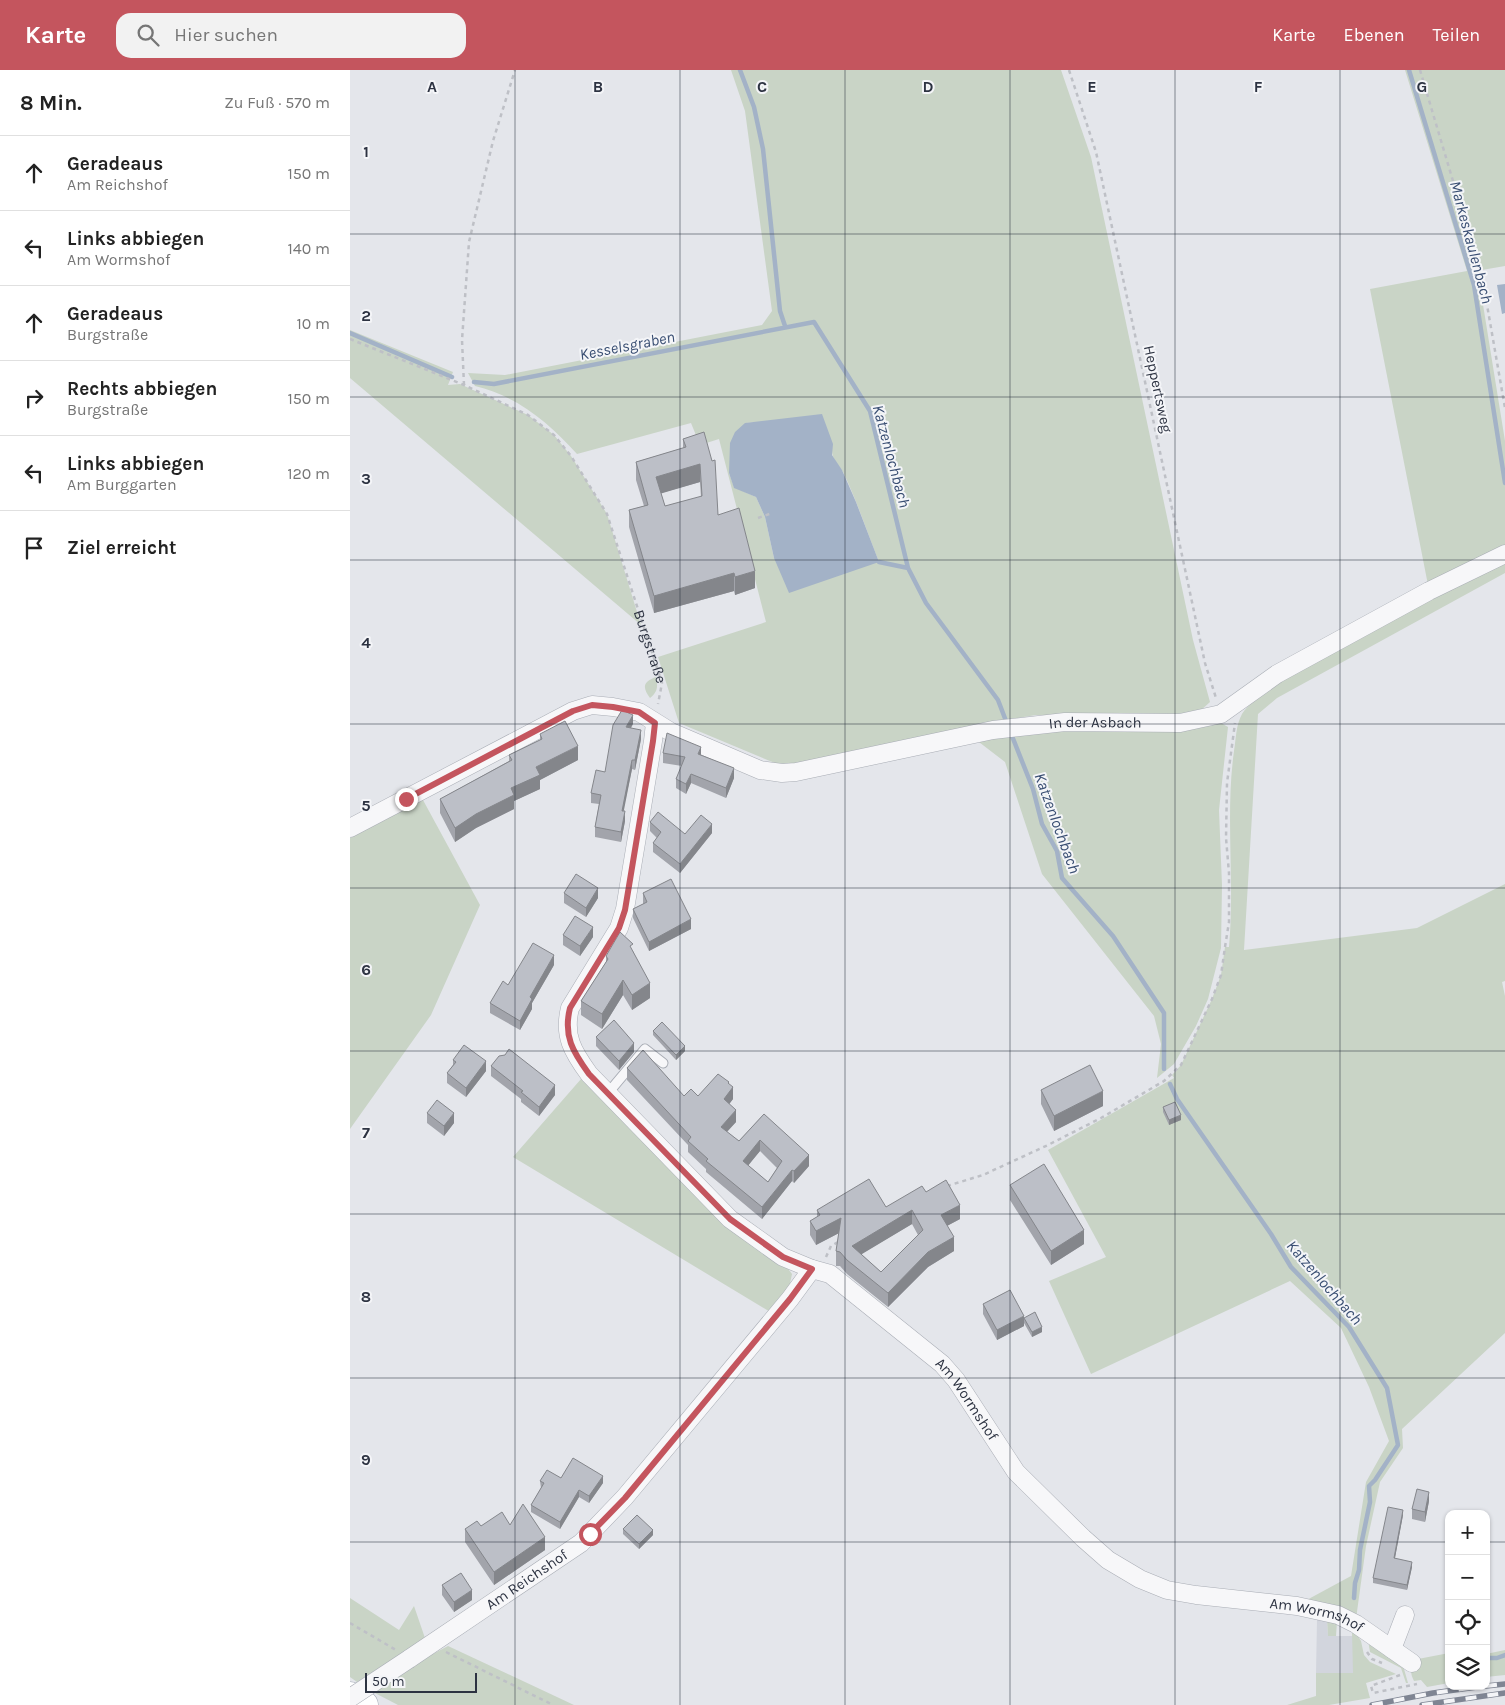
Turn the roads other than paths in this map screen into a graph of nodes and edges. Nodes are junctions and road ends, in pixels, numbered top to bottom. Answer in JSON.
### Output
{"nodes":[{"id":1,"x":1505,"y":554,"type":"edge"},
{"id":2,"x":655,"y":723,"type":"junction"},
{"id":3,"x":350,"y":828,"type":"edge"},
{"id":4,"x":663,"y":1063,"type":"dead end"},
{"id":5,"x":608,"y":1093,"type":"junction"},
{"id":6,"x":812,"y":1269,"type":"junction"},
{"id":7,"x":1405,"y":1615,"type":"dead end"},
{"id":8,"x":1392,"y":1649,"type":"junction"},
{"id":9,"x":1405,"y":1667,"type":"road end"},
{"id":10,"x":350,"y":1697,"type":"edge"},
{"id":11,"x":364,"y":1705,"type":"edge"}],
"edges":[{"from":1,"to":2,"type":"street","name":"In der Asbach"},
{"from":2,"to":3,"type":"street","name":"In der Asbach"},
{"from":2,"to":5,"type":"street","name":"Am Wormshof"},
{"from":4,"to":5,"type":"lane"},
{"from":5,"to":6,"type":"street","name":"Am Wormshof"},
{"from":6,"to":8,"type":"street","name":"Am Wormshof"},
{"from":6,"to":10,"type":"street","name":"Am Reichshof","bridge":true},
{"from":7,"to":8,"type":"street"},
{"from":8,"to":9,"type":"street","name":"Am Wormshof"},
{"from":10,"to":11,"type":"main road"}]}
